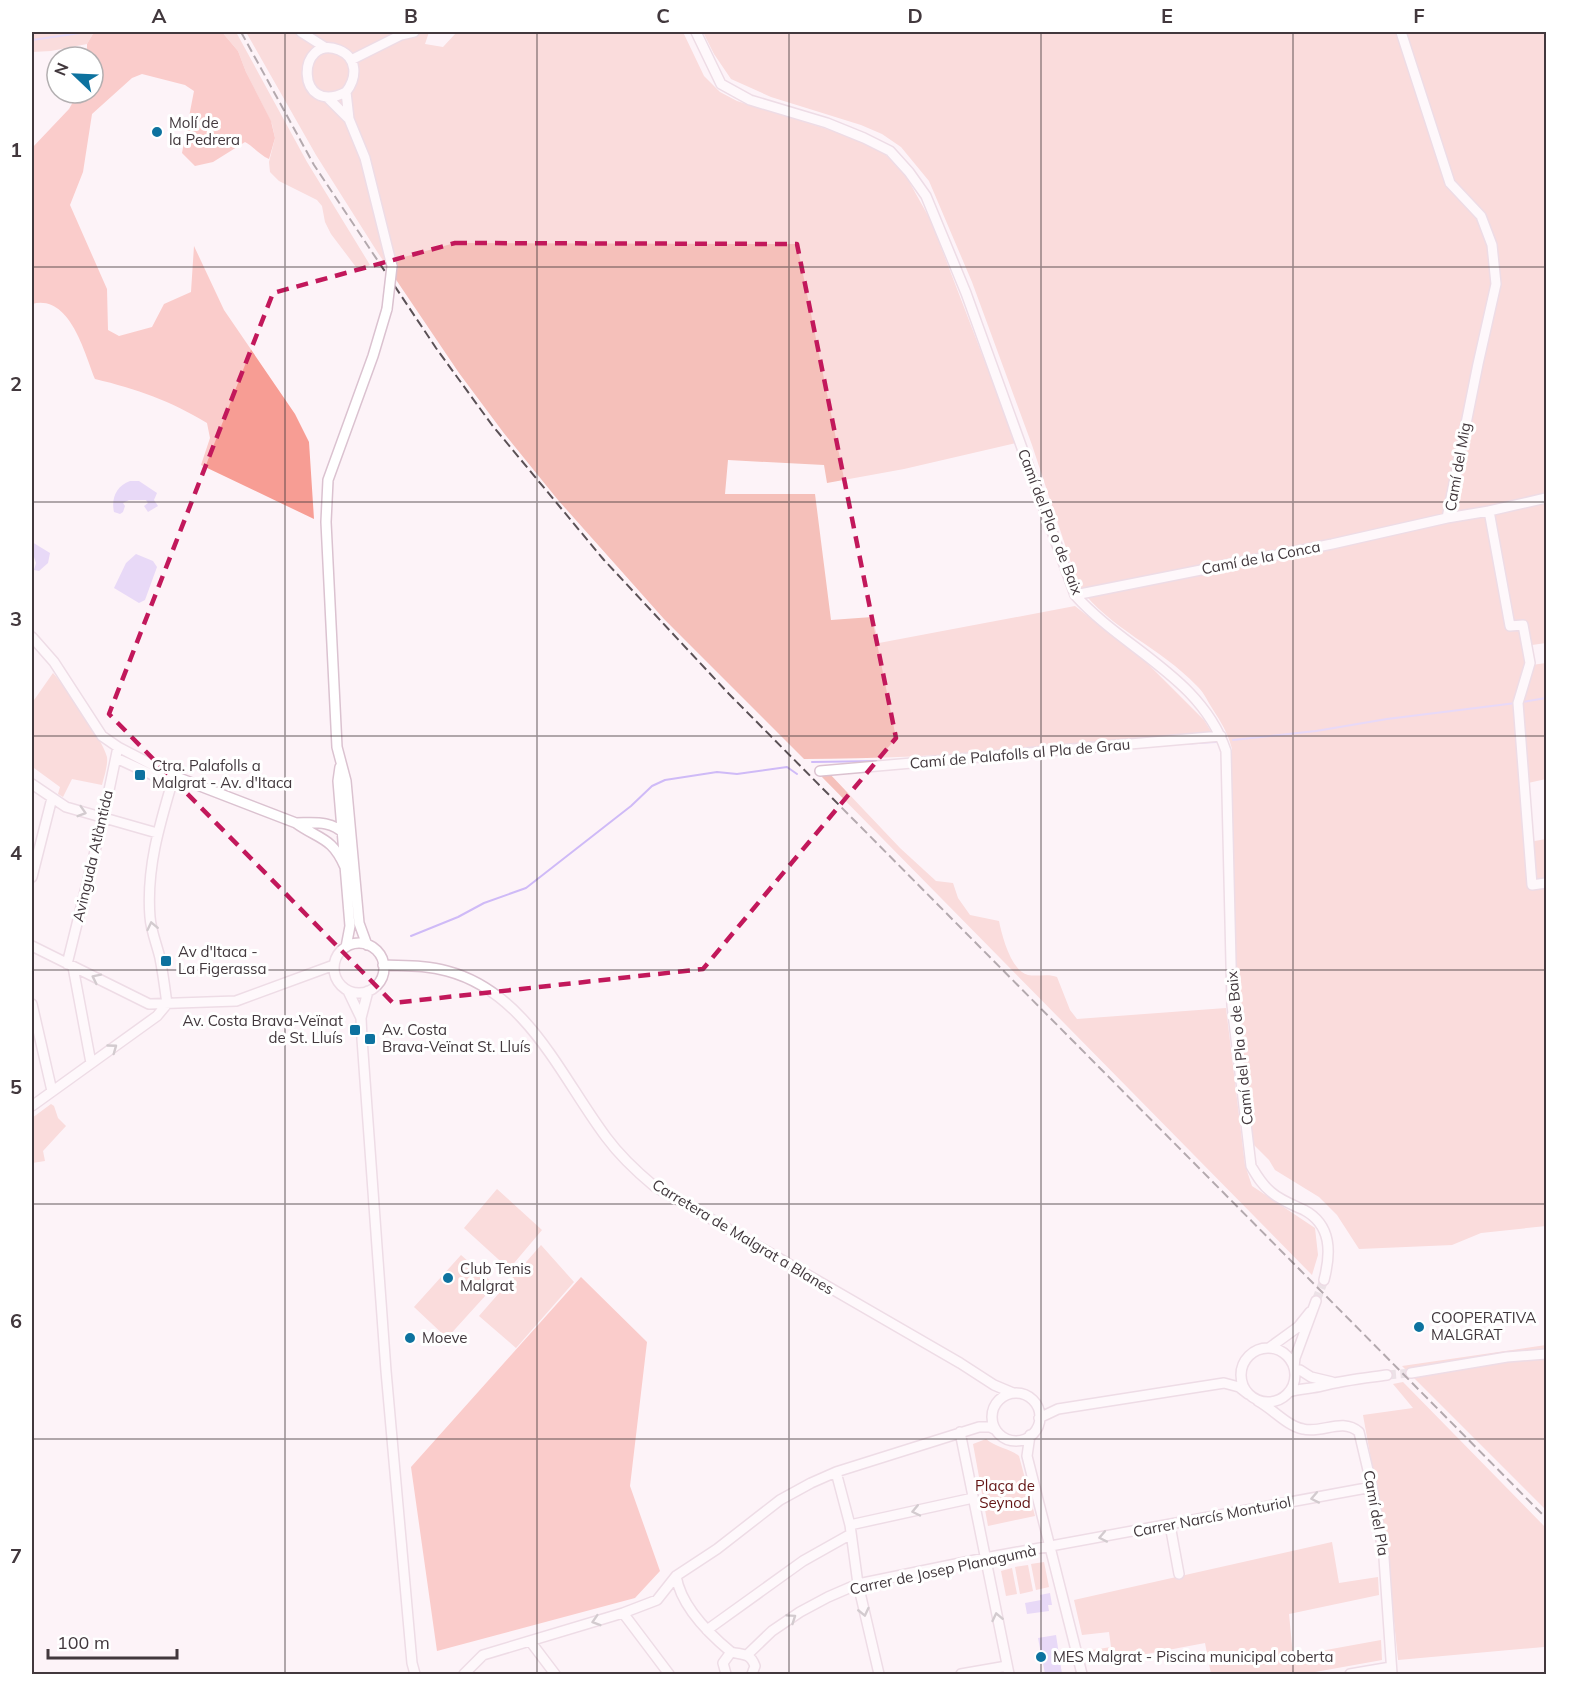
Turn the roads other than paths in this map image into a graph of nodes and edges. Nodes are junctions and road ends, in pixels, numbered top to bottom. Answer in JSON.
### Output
{"nodes":[{"id":1,"x":301,"y":32,"type":"edge"},
{"id":2,"x":414,"y":32,"type":"edge"},
{"id":3,"x":696,"y":32,"type":"edge"},
{"id":4,"x":1401,"y":32,"type":"edge"},
{"id":5,"x":326,"y":48,"type":"junction"},
{"id":6,"x":312,"y":56,"type":"junction"},
{"id":7,"x":351,"y":60,"type":"junction"},
{"id":8,"x":346,"y":92,"type":"junction"},
{"id":9,"x":327,"y":97,"type":"junction"},
{"id":10,"x":349,"y":119,"type":"junction"},
{"id":11,"x":1546,"y":498,"type":"edge"},
{"id":12,"x":1489,"y":511,"type":"junction"},
{"id":13,"x":1447,"y":518,"type":"junction"},
{"id":14,"x":1075,"y":595,"type":"junction"},
{"id":15,"x":32,"y":637,"type":"edge"},
{"id":16,"x":1221,"y":736,"type":"junction"},
{"id":17,"x":117,"y":752,"type":"junction"},
{"id":18,"x":341,"y":764,"type":"junction"},
{"id":19,"x":820,"y":771,"type":"dead end"},
{"id":20,"x":173,"y":780,"type":"junction"},
{"id":21,"x":32,"y":784,"type":"edge"},
{"id":22,"x":346,"y":786,"type":"junction"},
{"id":23,"x":51,"y":798,"type":"junction"},
{"id":24,"x":340,"y":801,"type":"junction"},
{"id":25,"x":103,"y":819,"type":"junction"},
{"id":26,"x":321,"y":823,"type":"junction"},
{"id":27,"x":296,"y":824,"type":"junction"},
{"id":28,"x":342,"y":831,"type":"junction"},
{"id":29,"x":157,"y":833,"type":"junction"},
{"id":30,"x":328,"y":840,"type":"junction"},
{"id":31,"x":345,"y":867,"type":"junction"},
{"id":32,"x":354,"y":875,"type":"junction"},
{"id":33,"x":32,"y":877,"type":"edge"},
{"id":34,"x":1546,"y":883,"type":"edge"},
{"id":35,"x":367,"y":945,"type":"junction"},
{"id":36,"x":32,"y":946,"type":"edge"},
{"id":37,"x":346,"y":947,"type":"junction"},
{"id":38,"x":334,"y":965,"type":"junction"},
{"id":39,"x":383,"y":965,"type":"junction"},
{"id":40,"x":70,"y":966,"type":"junction"},
{"id":41,"x":311,"y":974,"type":"junction"},
{"id":42,"x":335,"y":978,"type":"junction"},
{"id":43,"x":348,"y":991,"type":"junction"},
{"id":44,"x":368,"y":991,"type":"junction"},
{"id":45,"x":32,"y":1004,"type":"edge"},
{"id":46,"x":167,"y":1004,"type":"junction"},
{"id":47,"x":361,"y":1018,"type":"junction"},
{"id":48,"x":91,"y":1063,"type":"junction"},
{"id":49,"x":52,"y":1091,"type":"junction"},
{"id":50,"x":32,"y":1106,"type":"edge"},
{"id":51,"x":1324,"y":1280,"type":"tunnel mouth"},
{"id":52,"x":1269,"y":1348,"type":"junction"},
{"id":53,"x":1546,"y":1354,"type":"edge"},
{"id":54,"x":1242,"y":1365,"type":"junction"},
{"id":55,"x":1294,"y":1369,"type":"junction"},
{"id":56,"x":1411,"y":1373,"type":"tunnel mouth"},
{"id":57,"x":1387,"y":1375,"type":"tunnel mouth"},
{"id":58,"x":1332,"y":1382,"type":"junction"},
{"id":59,"x":1224,"y":1383,"type":"junction"},
{"id":60,"x":994,"y":1385,"type":"junction"},
{"id":61,"x":1012,"y":1394,"type":"junction"},
{"id":62,"x":1248,"y":1394,"type":"junction"},
{"id":63,"x":1287,"y":1394,"type":"junction"},
{"id":64,"x":1258,"y":1401,"type":"junction"},
{"id":65,"x":996,"y":1404,"type":"junction"},
{"id":66,"x":1036,"y":1405,"type":"junction"},
{"id":67,"x":1058,"y":1409,"type":"junction"},
{"id":68,"x":993,"y":1414,"type":"junction"},
{"id":69,"x":1039,"y":1418,"type":"junction"},
{"id":70,"x":1285,"y":1419,"type":"junction"},
{"id":71,"x":979,"y":1427,"type":"junction"},
{"id":72,"x":996,"y":1430,"type":"junction"},
{"id":73,"x":960,"y":1432,"type":"junction"},
{"id":74,"x":1030,"y":1435,"type":"junction"},
{"id":75,"x":1015,"y":1440,"type":"junction"},
{"id":76,"x":1028,"y":1456,"type":"junction"},
{"id":77,"x":836,"y":1473,"type":"junction"},
{"id":78,"x":1372,"y":1487,"type":"junction"},
{"id":79,"x":973,"y":1498,"type":"junction"},
{"id":80,"x":1170,"y":1525,"type":"junction"},
{"id":81,"x":850,"y":1530,"type":"junction"},
{"id":82,"x":1051,"y":1547,"type":"junction"},
{"id":83,"x":985,"y":1558,"type":"junction"},
{"id":84,"x":1179,"y":1574,"type":"dead end"},
{"id":85,"x":676,"y":1576,"type":"junction"},
{"id":86,"x":858,"y":1584,"type":"junction"},
{"id":87,"x":667,"y":1589,"type":"junction"},
{"id":88,"x":682,"y":1593,"type":"junction"},
{"id":89,"x":623,"y":1613,"type":"junction"},
{"id":90,"x":707,"y":1630,"type":"junction"},
{"id":91,"x":530,"y":1641,"type":"junction"},
{"id":92,"x":731,"y":1652,"type":"junction"},
{"id":93,"x":747,"y":1655,"type":"junction"},
{"id":94,"x":411,"y":1663,"type":"junction"},
{"id":95,"x":1008,"y":1670,"type":"edge"},
{"id":96,"x":1392,"y":1670,"type":"edge"},
{"id":97,"x":753,"y":1671,"type":"edge"},
{"id":98,"x":409,"y":1674,"type":"edge"},
{"id":99,"x":415,"y":1674,"type":"edge"},
{"id":100,"x":464,"y":1674,"type":"edge"},
{"id":101,"x":555,"y":1674,"type":"edge"},
{"id":102,"x":669,"y":1674,"type":"edge"},
{"id":103,"x":726,"y":1674,"type":"edge"},
{"id":104,"x":763,"y":1674,"type":"edge"},
{"id":105,"x":879,"y":1674,"type":"edge"},
{"id":106,"x":961,"y":1674,"type":"edge"},
{"id":107,"x":1082,"y":1674,"type":"edge"},
{"id":108,"x":1350,"y":1674,"type":"edge"}],
"edges":[{"from":1,"to":5,"type":"street"},
{"from":1,"to":6,"type":"street"},
{"from":2,"to":7,"type":"street"},
{"from":3,"to":14,"type":"street","name":"Camí del Pla o de Baix"},
{"from":4,"to":13,"type":"street","name":"Camí del Mig"},
{"from":5,"to":6,"type":"street"},
{"from":5,"to":7,"type":"street"},
{"from":6,"to":9,"type":"street"},
{"from":7,"to":8,"type":"street"},
{"from":8,"to":9,"type":"street"},
{"from":8,"to":10,"type":"street"},
{"from":9,"to":10,"type":"street"},
{"from":10,"to":18,"type":"street","bridge":true},
{"from":11,"to":12,"type":"street"},
{"from":12,"to":13,"type":"street","name":"Camí del Mig"},
{"from":12,"to":34,"type":"street"},
{"from":13,"to":14,"type":"street","name":"Camí de la Conca"},
{"from":14,"to":16,"type":"street","name":"Camí del Pla o de Baix"},
{"from":15,"to":17,"type":"street"},
{"from":16,"to":19,"type":"street","name":"Camí de Palafolls al Pla de Grau"},
{"from":16,"to":51,"type":"street","name":"Camí del Pla o de Baix"},
{"from":17,"to":20,"type":"street"},
{"from":17,"to":25,"type":"street","name":"Avinguda Atlàntida"},
{"from":18,"to":22,"type":"street"},
{"from":18,"to":24,"type":"street"},
{"from":20,"to":27,"type":"street"},
{"from":20,"to":29,"type":"street"},
{"from":21,"to":23,"type":"street"},
{"from":22,"to":28,"type":"street"},
{"from":22,"to":32,"type":"street"},
{"from":23,"to":25,"type":"street","one_way":true},
{"from":23,"to":33,"type":"street"},
{"from":24,"to":26,"type":"street"},
{"from":24,"to":28,"type":"street"},
{"from":25,"to":29,"type":"street"},
{"from":25,"to":40,"type":"street","name":"Avinguda Atlàntida"},
{"from":26,"to":27,"type":"street"},
{"from":26,"to":28,"type":"street"},
{"from":27,"to":30,"type":"street"},
{"from":28,"to":30,"type":"street"},
{"from":28,"to":31,"type":"street"},
{"from":28,"to":32,"type":"street"},
{"from":46,"to":29,"type":"street","one_way":true},
{"from":30,"to":31,"type":"street"},
{"from":31,"to":37,"type":"street"},
{"from":32,"to":35,"type":"street"},
{"from":35,"to":37,"type":"street"},
{"from":35,"to":39,"type":"street"},
{"from":36,"to":40,"type":"street"},
{"from":37,"to":38,"type":"street"},
{"from":38,"to":41,"type":"street"},
{"from":38,"to":42,"type":"street"},
{"from":39,"to":44,"type":"street"},
{"from":39,"to":60,"type":"street","name":"Carretera de Malgrat a Blanes"},
{"from":46,"to":40,"type":"street","one_way":true},
{"from":40,"to":48,"type":"street"},
{"from":41,"to":42,"type":"street"},
{"from":41,"to":46,"type":"street"},
{"from":42,"to":43,"type":"street"},
{"from":43,"to":44,"type":"street"},
{"from":43,"to":47,"type":"street"},
{"from":44,"to":47,"type":"street"},
{"from":45,"to":49,"type":"street"},
{"from":48,"to":46,"type":"street","one_way":true},
{"from":47,"to":94,"type":"street"},
{"from":48,"to":49,"type":"street"},
{"from":49,"to":50,"type":"street"},
{"from":52,"to":54,"type":"street"},
{"from":52,"to":55,"type":"street"},
{"from":52,"to":55,"type":"street"},
{"from":53,"to":56,"type":"street"},
{"from":54,"to":59,"type":"street"},
{"from":54,"to":62,"type":"street"},
{"from":55,"to":58,"type":"street"},
{"from":55,"to":63,"type":"street"},
{"from":57,"to":58,"type":"street"},
{"from":58,"to":63,"type":"street"},
{"from":59,"to":62,"type":"street"},
{"from":59,"to":67,"type":"street"},
{"from":60,"to":61,"type":"street","name":"Carretera de Malgrat a Blanes"},
{"from":60,"to":65,"type":"street"},
{"from":61,"to":65,"type":"street"},
{"from":61,"to":66,"type":"street"},
{"from":62,"to":64,"type":"street"},
{"from":63,"to":64,"type":"street"},
{"from":63,"to":70,"type":"street"},
{"from":64,"to":70,"type":"street","name":"Camí del Pla"},
{"from":65,"to":68,"type":"street"},
{"from":66,"to":67,"type":"street"},
{"from":66,"to":69,"type":"street"},
{"from":67,"to":69,"type":"street"},
{"from":68,"to":71,"type":"street"},
{"from":68,"to":72,"type":"street"},
{"from":69,"to":74,"type":"street"},
{"from":70,"to":78,"type":"street","name":"Camí del Pla"},
{"from":71,"to":72,"type":"street"},
{"from":71,"to":73,"type":"street"},
{"from":72,"to":75,"type":"street"},
{"from":73,"to":77,"type":"street"},
{"from":73,"to":79,"type":"street"},
{"from":74,"to":75,"type":"street"},
{"from":74,"to":76,"type":"street"},
{"from":75,"to":76,"type":"street"},
{"from":76,"to":82,"type":"street"},
{"from":77,"to":81,"type":"street"},
{"from":77,"to":85,"type":"street"},
{"from":78,"to":80,"type":"street","name":"Carrer Narcís Monturiol","one_way":true},
{"from":78,"to":96,"type":"street","name":"Camí del Pla"},
{"from":79,"to":81,"type":"street","one_way":true},
{"from":79,"to":83,"type":"street"},
{"from":80,"to":82,"type":"street","name":"Carrer Narcís Monturiol","one_way":true},
{"from":80,"to":84,"type":"street"},
{"from":81,"to":86,"type":"street"},
{"from":81,"to":90,"type":"street"},
{"from":82,"to":83,"type":"street","name":"Carrer de Josep Planagumà"},
{"from":82,"to":107,"type":"street"},
{"from":83,"to":86,"type":"street","name":"Carrer de Josep Planagumà"},
{"from":95,"to":83,"type":"street","one_way":true},
{"from":85,"to":87,"type":"street"},
{"from":85,"to":88,"type":"street"},
{"from":93,"to":86,"type":"street","name":"Carrer de Josep Planagumà","one_way":true},
{"from":86,"to":105,"type":"street","one_way":true},
{"from":87,"to":88,"type":"street"},
{"from":87,"to":89,"type":"street"},
{"from":88,"to":90,"type":"street"},
{"from":89,"to":91,"type":"street","one_way":true},
{"from":89,"to":102,"type":"street"},
{"from":90,"to":92,"type":"street"},
{"from":91,"to":100,"type":"street"},
{"from":91,"to":101,"type":"street"},
{"from":92,"to":93,"type":"street"},
{"from":92,"to":103,"type":"street"},
{"from":93,"to":97,"type":"street"},
{"from":94,"to":98,"type":"street"},
{"from":94,"to":99,"type":"street"},
{"from":95,"to":106,"type":"street"},
{"from":96,"to":108,"type":"street"},
{"from":97,"to":104,"type":"street"}]}
